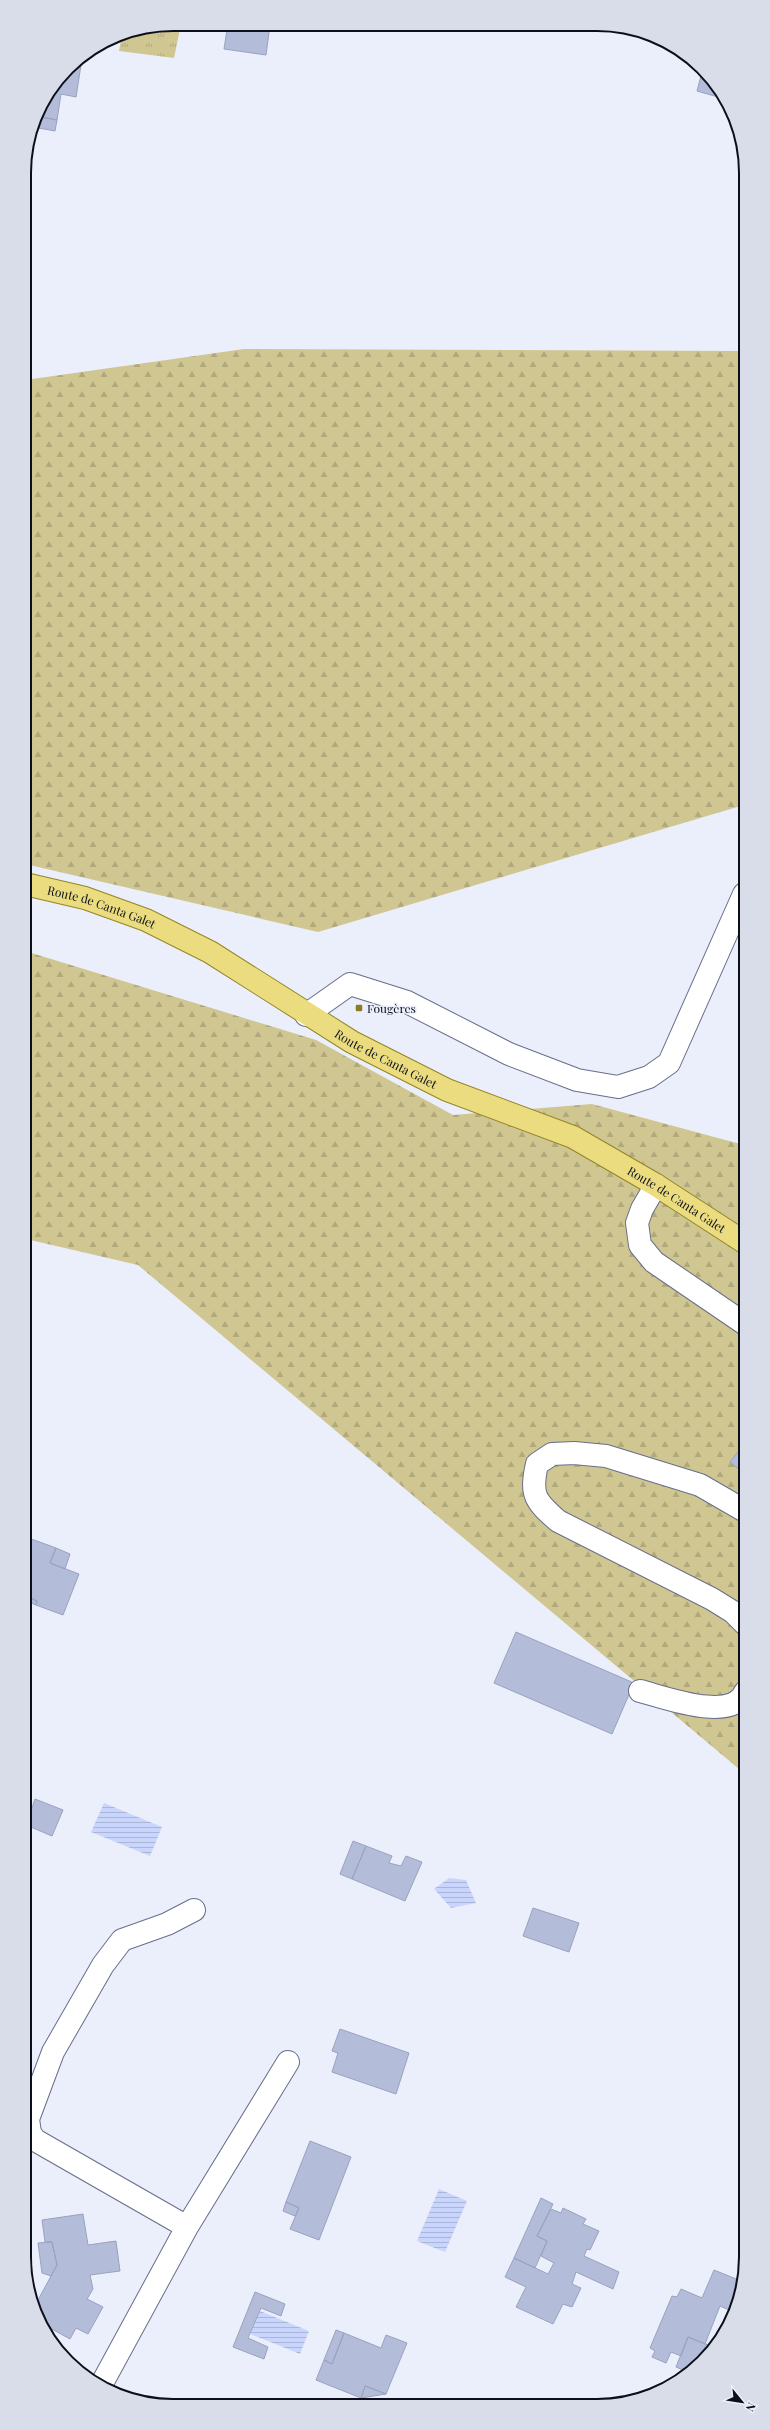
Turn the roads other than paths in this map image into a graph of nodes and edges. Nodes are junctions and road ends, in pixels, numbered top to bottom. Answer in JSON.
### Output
{"nodes":[{"id":1,"x":31,"y":885,"type":"edge"},
{"id":2,"x":739,"y":905,"type":"edge"},
{"id":3,"x":306,"y":1015,"type":"junction"},
{"id":4,"x":656,"y":1185,"type":"junction"},
{"id":5,"x":739,"y":1239,"type":"edge"},
{"id":6,"x":739,"y":1320,"type":"edge"},
{"id":7,"x":739,"y":1508,"type":"edge"},
{"id":8,"x":739,"y":1618,"type":"edge"},
{"id":9,"x":640,"y":1691,"type":"dead end"},
{"id":10,"x":739,"y":1699,"type":"edge"},
{"id":11,"x":194,"y":1910,"type":"dead end"},
{"id":12,"x":288,"y":2062,"type":"dead end"},
{"id":13,"x":31,"y":2111,"type":"edge"},
{"id":14,"x":31,"y":2134,"type":"edge"},
{"id":15,"x":187,"y":2227,"type":"junction"},
{"id":16,"x":103,"y":2381,"type":"edge"}],
"edges":[{"from":1,"to":3,"type":"main road","name":"Route de Canta Galet"},
{"from":2,"to":3,"type":"street"},
{"from":3,"to":4,"type":"main road","name":"Route de Canta Galet"},
{"from":4,"to":5,"type":"main road","name":"Route de Canta Galet"},
{"from":4,"to":6,"type":"street"},
{"from":7,"to":8,"type":"street"},
{"from":9,"to":10,"type":"street"},
{"from":11,"to":13,"type":"street"},
{"from":12,"to":15,"type":"street"},
{"from":14,"to":15,"type":"street"},
{"from":15,"to":16,"type":"street"}]}
